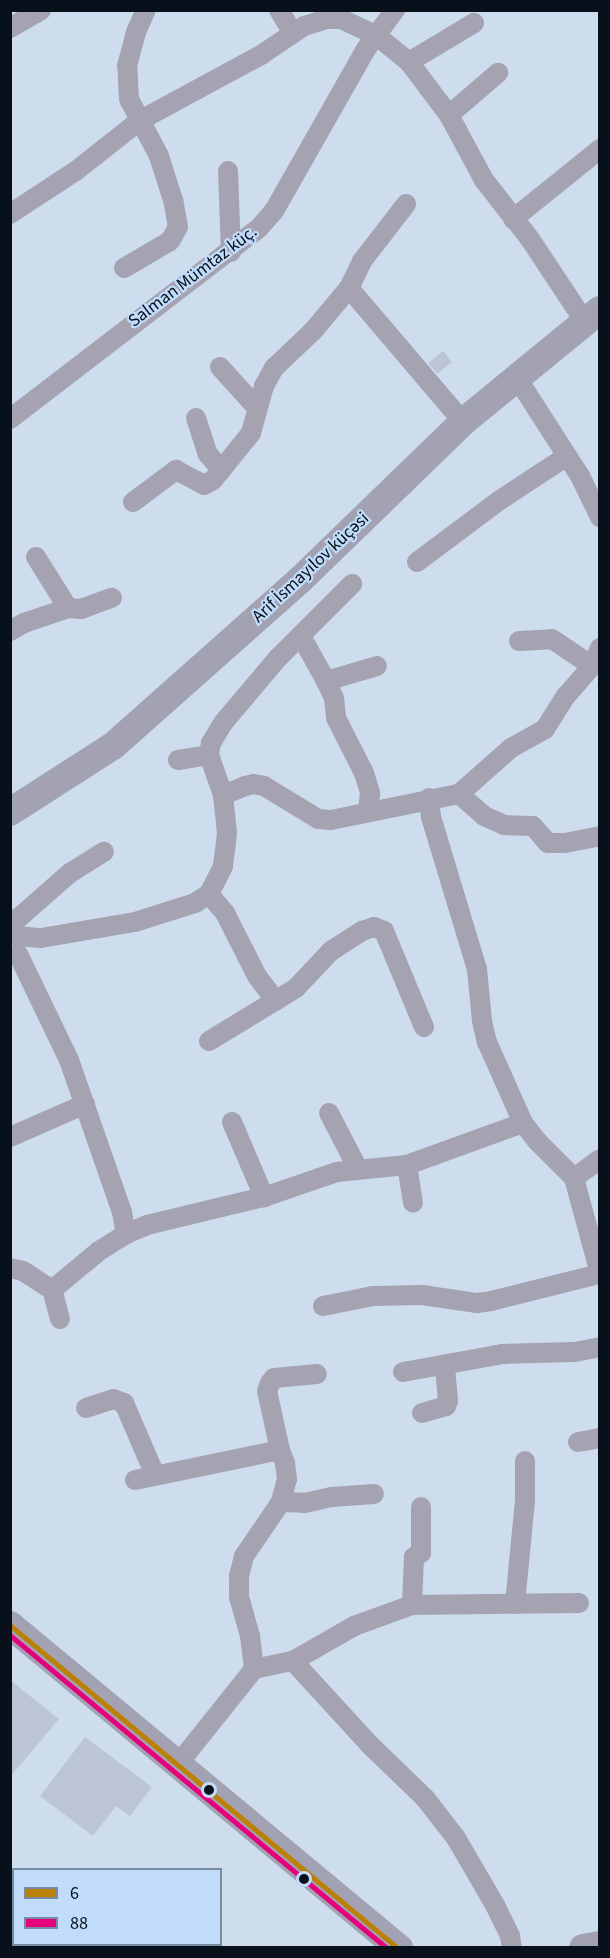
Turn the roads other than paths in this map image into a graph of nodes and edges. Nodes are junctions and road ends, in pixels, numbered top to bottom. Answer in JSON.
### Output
{"nodes":[{"id":1,"x":41,"y":10,"type":"edge"},
{"id":2,"x":146,"y":10,"type":"edge"},
{"id":3,"x":279,"y":10,"type":"edge"},
{"id":4,"x":395,"y":10,"type":"edge"},
{"id":5,"x":474,"y":22,"type":"dead end"},
{"id":6,"x":10,"y":28,"type":"edge"},
{"id":7,"x":293,"y":33,"type":"junction"},
{"id":8,"x":377,"y":36,"type":"junction"},
{"id":9,"x":409,"y":62,"type":"junction"},
{"id":10,"x":498,"y":73,"type":"dead end"},
{"id":11,"x":449,"y":115,"type":"junction"},
{"id":12,"x":139,"y":121,"type":"junction"},
{"id":13,"x":600,"y":149,"type":"edge"},
{"id":14,"x":228,"y":171,"type":"dead end"},
{"id":15,"x":406,"y":204,"type":"dead end"},
{"id":16,"x":10,"y":214,"type":"edge"},
{"id":17,"x":513,"y":219,"type":"junction"},
{"id":18,"x":231,"y":252,"type":"junction"},
{"id":19,"x":124,"y":268,"type":"dead end"},
{"id":20,"x":349,"y":288,"type":"junction"},
{"id":21,"x":592,"y":316,"type":"edge"},
{"id":22,"x":220,"y":367,"type":"dead end"},
{"id":23,"x":517,"y":378,"type":"junction"},
{"id":24,"x":257,"y":408,"type":"junction"},
{"id":25,"x":196,"y":418,"type":"dead end"},
{"id":26,"x":10,"y":419,"type":"edge"},
{"id":27,"x":463,"y":422,"type":"junction"},
{"id":28,"x":567,"y":456,"type":"junction"},
{"id":29,"x":221,"y":470,"type":"junction"},
{"id":30,"x":593,"y":484,"type":"edge"},
{"id":31,"x":133,"y":502,"type":"dead end"},
{"id":32,"x":600,"y":517,"type":"edge"},
{"id":33,"x":36,"y":557,"type":"dead end"},
{"id":34,"x":417,"y":562,"type":"dead end"},
{"id":35,"x":352,"y":584,"type":"dead end"},
{"id":36,"x":112,"y":598,"type":"dead end"},
{"id":37,"x":68,"y":608,"type":"junction"},
{"id":38,"x":10,"y":630,"type":"edge"},
{"id":39,"x":301,"y":636,"type":"junction"},
{"id":40,"x":519,"y":641,"type":"dead end"},
{"id":41,"x":598,"y":653,"type":"edge"},
{"id":42,"x":378,"y":666,"type":"dead end"},
{"id":43,"x":326,"y":681,"type":"junction"},
{"id":44,"x":209,"y":755,"type":"junction"},
{"id":45,"x":178,"y":760,"type":"dead end"},
{"id":46,"x":459,"y":794,"type":"junction"},
{"id":47,"x":223,"y":795,"type":"junction"},
{"id":48,"x":429,"y":798,"type":"junction"},
{"id":49,"x":368,"y":811,"type":"junction"},
{"id":50,"x":10,"y":812,"type":"edge"},
{"id":51,"x":600,"y":836,"type":"edge"},
{"id":52,"x":104,"y":852,"type":"dead end"},
{"id":53,"x":209,"y":894,"type":"junction"},
{"id":54,"x":14,"y":938,"type":"edge"},
{"id":55,"x":276,"y":1001,"type":"junction"},
{"id":56,"x":424,"y":1027,"type":"dead end"},
{"id":57,"x":209,"y":1041,"type":"dead end"},
{"id":58,"x":85,"y":1104,"type":"junction"},
{"id":59,"x":330,"y":1113,"type":"dead end"},
{"id":60,"x":232,"y":1122,"type":"dead end"},
{"id":61,"x":523,"y":1123,"type":"junction"},
{"id":62,"x":12,"y":1132,"type":"edge"},
{"id":63,"x":600,"y":1159,"type":"edge"},
{"id":64,"x":407,"y":1164,"type":"junction"},
{"id":65,"x":358,"y":1169,"type":"junction"},
{"id":66,"x":574,"y":1178,"type":"junction"},
{"id":67,"x":264,"y":1197,"type":"junction"},
{"id":68,"x":413,"y":1203,"type":"dead end"},
{"id":69,"x":126,"y":1234,"type":"junction"},
{"id":70,"x":10,"y":1268,"type":"edge"},
{"id":71,"x":599,"y":1274,"type":"edge"},
{"id":72,"x":52,"y":1290,"type":"junction"},
{"id":73,"x":323,"y":1306,"type":"dead end"},
{"id":74,"x":60,"y":1319,"type":"dead end"},
{"id":75,"x":600,"y":1347,"type":"edge"},
{"id":76,"x":445,"y":1364,"type":"junction"},
{"id":77,"x":403,"y":1372,"type":"dead end"},
{"id":78,"x":317,"y":1374,"type":"dead end"},
{"id":79,"x":86,"y":1408,"type":"dead end"},
{"id":80,"x":422,"y":1413,"type":"dead end"},
{"id":81,"x":600,"y":1438,"type":"edge"},
{"id":82,"x":578,"y":1442,"type":"dead end"},
{"id":83,"x":280,"y":1450,"type":"junction"},
{"id":84,"x":525,"y":1461,"type":"dead end"},
{"id":85,"x":155,"y":1475,"type":"junction"},
{"id":86,"x":135,"y":1480,"type":"dead end"},
{"id":87,"x":374,"y":1494,"type":"dead end"},
{"id":88,"x":281,"y":1502,"type":"junction"},
{"id":89,"x":421,"y":1507,"type":"dead end"},
{"id":90,"x":515,"y":1604,"type":"junction"},
{"id":91,"x":579,"y":1604,"type":"dead end"},
{"id":92,"x":411,"y":1605,"type":"junction"},
{"id":93,"x":10,"y":1625,"type":"edge"},
{"id":94,"x":293,"y":1661,"type":"junction"},
{"id":95,"x":254,"y":1669,"type":"junction"},
{"id":96,"x":179,"y":1763,"type":"junction"},
{"id":97,"x":600,"y":1945,"type":"edge"},
{"id":98,"x":399,"y":1947,"type":"edge"},
{"id":99,"x":512,"y":1947,"type":"edge"},
{"id":100,"x":583,"y":1947,"type":"edge"}],
"edges":[{"from":1,"to":6,"type":"street"},
{"from":2,"to":12,"type":"street"},
{"from":3,"to":7,"type":"street"},
{"from":4,"to":8,"type":"street","name":"Salman Mümtaz küç."},
{"from":5,"to":9,"type":"street"},
{"from":7,"to":8,"type":"street"},
{"from":7,"to":12,"type":"street"},
{"from":8,"to":9,"type":"street"},
{"from":8,"to":18,"type":"street","name":"Salman Mümtaz küç."},
{"from":9,"to":11,"type":"street"},
{"from":10,"to":11,"type":"street"},
{"from":11,"to":17,"type":"street"},
{"from":12,"to":16,"type":"street"},
{"from":12,"to":19,"type":"street"},
{"from":13,"to":17,"type":"street"},
{"from":14,"to":18,"type":"street"},
{"from":15,"to":20,"type":"street"},
{"from":17,"to":21,"type":"street"},
{"from":18,"to":26,"type":"street","name":"Salman Mümtaz küç."},
{"from":20,"to":24,"type":"street"},
{"from":20,"to":27,"type":"street"},
{"from":21,"to":23,"type":"street","name":"Arif İsmayılov küçəsi"},
{"from":22,"to":24,"type":"street"},
{"from":23,"to":27,"type":"street","name":"Arif İsmayılov küçəsi"},
{"from":23,"to":28,"type":"street"},
{"from":24,"to":29,"type":"street"},
{"from":25,"to":29,"type":"street"},
{"from":27,"to":50,"type":"street","name":"Arif İsmayılov küçəsi"},
{"from":28,"to":30,"type":"street"},
{"from":28,"to":34,"type":"street"},
{"from":29,"to":31,"type":"street"},
{"from":30,"to":32,"type":"street"},
{"from":33,"to":37,"type":"street"},
{"from":35,"to":39,"type":"street"},
{"from":36,"to":37,"type":"street"},
{"from":37,"to":38,"type":"street"},
{"from":39,"to":43,"type":"street"},
{"from":39,"to":44,"type":"street"},
{"from":40,"to":41,"type":"street"},
{"from":41,"to":46,"type":"street"},
{"from":42,"to":43,"type":"street"},
{"from":43,"to":49,"type":"street"},
{"from":44,"to":45,"type":"street"},
{"from":44,"to":47,"type":"street"},
{"from":46,"to":48,"type":"street"},
{"from":46,"to":51,"type":"street"},
{"from":47,"to":49,"type":"street"},
{"from":47,"to":53,"type":"street"},
{"from":48,"to":49,"type":"street"},
{"from":48,"to":61,"type":"street"},
{"from":52,"to":54,"type":"street"},
{"from":53,"to":54,"type":"street"},
{"from":53,"to":55,"type":"street"},
{"from":54,"to":58,"type":"street"},
{"from":55,"to":56,"type":"street"},
{"from":55,"to":57,"type":"street"},
{"from":58,"to":62,"type":"street"},
{"from":58,"to":69,"type":"street"},
{"from":59,"to":65,"type":"street"},
{"from":60,"to":67,"type":"street"},
{"from":61,"to":64,"type":"street"},
{"from":61,"to":66,"type":"street"},
{"from":63,"to":66,"type":"street"},
{"from":64,"to":65,"type":"street"},
{"from":64,"to":68,"type":"street"},
{"from":65,"to":67,"type":"street"},
{"from":66,"to":71,"type":"street"},
{"from":67,"to":69,"type":"street"},
{"from":69,"to":72,"type":"street"},
{"from":70,"to":72,"type":"street"},
{"from":71,"to":73,"type":"street"},
{"from":72,"to":74,"type":"street"},
{"from":75,"to":76,"type":"street"},
{"from":76,"to":77,"type":"street"},
{"from":76,"to":80,"type":"street"},
{"from":78,"to":83,"type":"street"},
{"from":79,"to":85,"type":"street"},
{"from":81,"to":82,"type":"street"},
{"from":83,"to":85,"type":"street"},
{"from":83,"to":88,"type":"street"},
{"from":84,"to":90,"type":"street"},
{"from":85,"to":86,"type":"street"},
{"from":87,"to":88,"type":"street"},
{"from":88,"to":95,"type":"street"},
{"from":89,"to":92,"type":"street"},
{"from":90,"to":91,"type":"street"},
{"from":90,"to":92,"type":"street"},
{"from":92,"to":94,"type":"street"},
{"from":93,"to":96,"type":"street"},
{"from":94,"to":95,"type":"street"},
{"from":94,"to":99,"type":"street"},
{"from":95,"to":96,"type":"street"},
{"from":96,"to":98,"type":"street"},
{"from":97,"to":100,"type":"street"}]}
